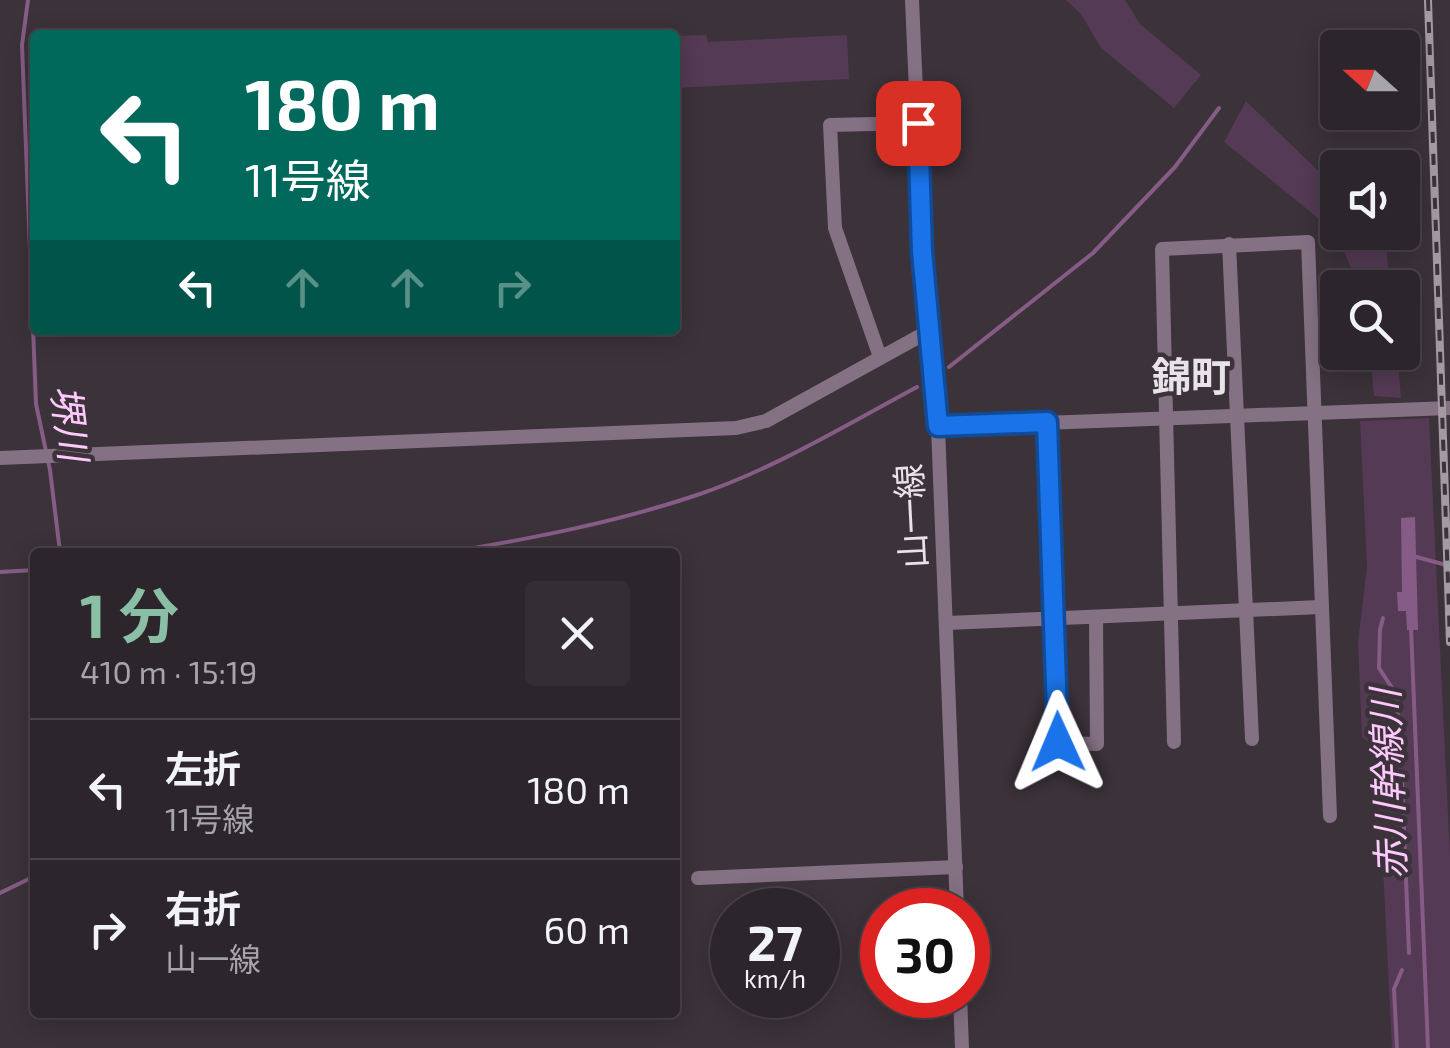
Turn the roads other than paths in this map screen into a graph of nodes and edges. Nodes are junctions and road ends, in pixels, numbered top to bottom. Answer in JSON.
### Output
{"nodes":[{"id":1,"x":912,"y":0,"type":"edge"},
{"id":2,"x":918,"y":123,"type":"junction"},
{"id":3,"x":1229,"y":244,"type":"junction"},
{"id":4,"x":930,"y":331,"type":"junction"},
{"id":5,"x":880,"y":357,"type":"junction"},
{"id":6,"x":1450,"y":408,"type":"edge"},
{"id":7,"x":1314,"y":412,"type":"junction"},
{"id":8,"x":1240,"y":416,"type":"junction"},
{"id":9,"x":1166,"y":418,"type":"junction"},
{"id":10,"x":1047,"y":422,"type":"junction"},
{"id":11,"x":938,"y":426,"type":"junction"},
{"id":12,"x":0,"y":458,"type":"edge"},
{"id":13,"x":1320,"y":606,"type":"junction"},
{"id":14,"x":1245,"y":611,"type":"junction"},
{"id":15,"x":1172,"y":614,"type":"junction"},
{"id":16,"x":1096,"y":617,"type":"junction"},
{"id":17,"x":1055,"y":618,"type":"junction"},
{"id":18,"x":947,"y":623,"type":"junction"},
{"id":19,"x":1252,"y":740,"type":"dead end"},
{"id":20,"x":1174,"y":742,"type":"dead end"},
{"id":21,"x":1330,"y":816,"type":"dead end"},
{"id":22,"x":956,"y":868,"type":"junction"},
{"id":23,"x":698,"y":878,"type":"dead end"},
{"id":24,"x":956,"y":888,"type":"edge"},
{"id":25,"x":961,"y":1018,"type":"edge"},
{"id":26,"x":962,"y":1048,"type":"edge"}],
"edges":[{"from":1,"to":2,"type":"street","name":"山一線"},
{"from":2,"to":4,"type":"street","name":"山一線"},
{"from":2,"to":5,"type":"street"},
{"from":3,"to":7,"type":"street"},
{"from":3,"to":8,"type":"street"},
{"from":3,"to":9,"type":"street"},
{"from":4,"to":5,"type":"street"},
{"from":4,"to":11,"type":"street","name":"山一線"},
{"from":5,"to":12,"type":"street"},
{"from":6,"to":7,"type":"street"},
{"from":7,"to":8,"type":"street"},
{"from":7,"to":13,"type":"street"},
{"from":8,"to":9,"type":"street"},
{"from":8,"to":14,"type":"street"},
{"from":9,"to":10,"type":"street"},
{"from":9,"to":15,"type":"street"},
{"from":10,"to":11,"type":"street"},
{"from":10,"to":17,"type":"street"},
{"from":11,"to":18,"type":"street","name":"山一線"},
{"from":13,"to":14,"type":"street"},
{"from":13,"to":21,"type":"street"},
{"from":14,"to":15,"type":"street"},
{"from":14,"to":19,"type":"street"},
{"from":15,"to":16,"type":"street"},
{"from":15,"to":20,"type":"street"},
{"from":16,"to":17,"type":"street"},
{"from":16,"to":17,"type":"street"},
{"from":17,"to":18,"type":"street"},
{"from":18,"to":22,"type":"street","name":"山一線"},
{"from":22,"to":23,"type":"street"},
{"from":22,"to":24,"type":"street","name":"山一線"},
{"from":25,"to":26,"type":"street"}]}
